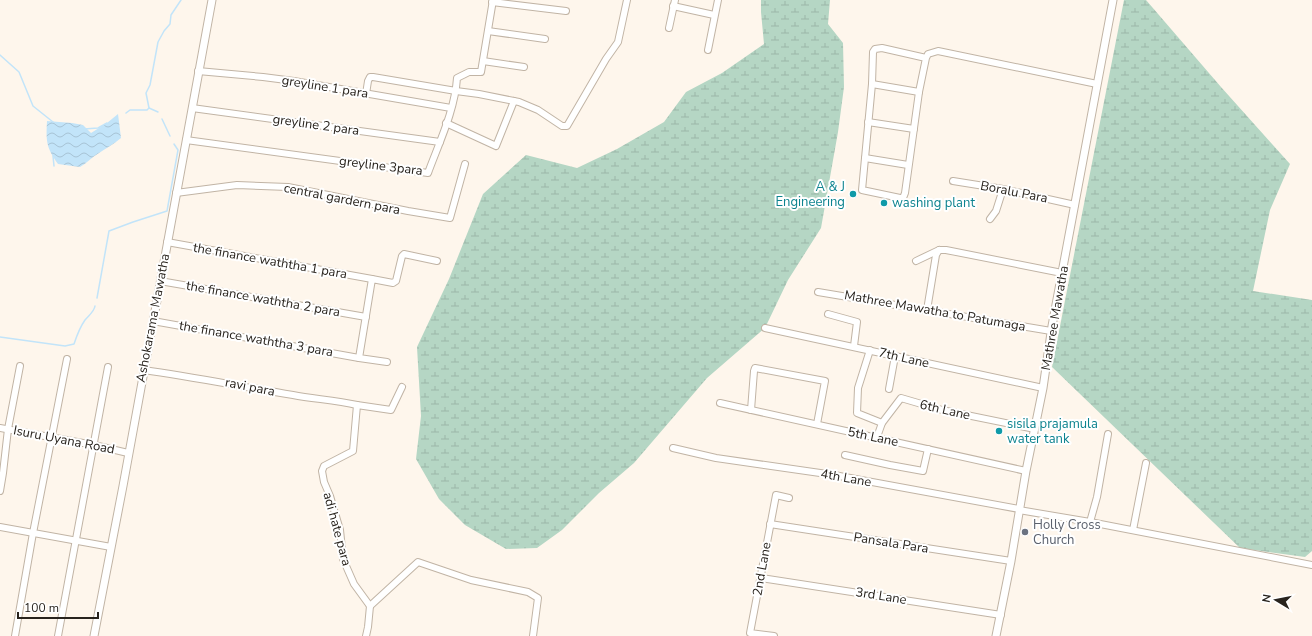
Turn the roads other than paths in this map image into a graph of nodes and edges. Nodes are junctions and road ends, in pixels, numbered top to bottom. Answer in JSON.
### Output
{"nodes":[{"id":1,"x":212,"y":0,"type":"edge"},
{"id":2,"x":627,"y":0,"type":"edge"},
{"id":3,"x":718,"y":0,"type":"edge"},
{"id":4,"x":1113,"y":0,"type":"edge"},
{"id":5,"x":492,"y":1,"type":"edge"},
{"id":6,"x":674,"y":3,"type":"edge"},
{"id":7,"x":566,"y":11,"type":"dead end"},
{"id":8,"x":714,"y":15,"type":"junction"},
{"id":9,"x":669,"y":28,"type":"dead end"},
{"id":10,"x":488,"y":31,"type":"junction"},
{"id":11,"x":545,"y":39,"type":"dead end"},
{"id":12,"x":708,"y":50,"type":"dead end"},
{"id":13,"x":926,"y":58,"type":"junction"},
{"id":14,"x":483,"y":61,"type":"junction"},
{"id":15,"x":524,"y":67,"type":"dead end"},
{"id":16,"x":198,"y":71,"type":"junction"},
{"id":17,"x":872,"y":84,"type":"junction"},
{"id":18,"x":1097,"y":84,"type":"junction"},
{"id":19,"x":456,"y":91,"type":"junction"},
{"id":20,"x":919,"y":92,"type":"junction"},
{"id":21,"x":366,"y":94,"type":"junction"},
{"id":22,"x":514,"y":101,"type":"junction"},
{"id":23,"x":192,"y":108,"type":"junction"},
{"id":24,"x":451,"y":108,"type":"junction"},
{"id":25,"x":868,"y":122,"type":"junction"},
{"id":26,"x":446,"y":123,"type":"junction"},
{"id":27,"x":914,"y":129,"type":"junction"},
{"id":28,"x":186,"y":140,"type":"junction"},
{"id":29,"x":440,"y":142,"type":"junction"},
{"id":30,"x":865,"y":158,"type":"junction"},
{"id":31,"x":465,"y":164,"type":"dead end"},
{"id":32,"x":908,"y":165,"type":"junction"},
{"id":33,"x":953,"y":181,"type":"dead end"},
{"id":34,"x":1002,"y":189,"type":"junction"},
{"id":35,"x":176,"y":193,"type":"junction"},
{"id":36,"x":1075,"y":204,"type":"junction"},
{"id":37,"x":990,"y":219,"type":"dead end"},
{"id":38,"x":167,"y":242,"type":"junction"},
{"id":39,"x":939,"y":250,"type":"junction"},
{"id":40,"x":916,"y":260,"type":"dead end"},
{"id":41,"x":437,"y":261,"type":"dead end"},
{"id":42,"x":1062,"y":273,"type":"junction"},
{"id":43,"x":372,"y":279,"type":"junction"},
{"id":44,"x":160,"y":282,"type":"junction"},
{"id":45,"x":818,"y":292,"type":"dead end"},
{"id":46,"x":927,"y":310,"type":"junction"},
{"id":47,"x":828,"y":314,"type":"dead end"},
{"id":48,"x":366,"y":317,"type":"junction"},
{"id":49,"x":153,"y":321,"type":"junction"},
{"id":50,"x":765,"y":328,"type":"dead end"},
{"id":51,"x":1051,"y":331,"type":"junction"},
{"id":52,"x":854,"y":346,"type":"junction"},
{"id":53,"x":870,"y":350,"type":"junction"},
{"id":54,"x":895,"y":356,"type":"junction"},
{"id":55,"x":359,"y":358,"type":"junction"},
{"id":56,"x":67,"y":359,"type":"dead end"},
{"id":57,"x":387,"y":362,"type":"dead end"},
{"id":58,"x":20,"y":366,"type":"dead end"},
{"id":59,"x":108,"y":367,"type":"dead end"},
{"id":60,"x":144,"y":370,"type":"junction"},
{"id":61,"x":402,"y":387,"type":"dead end"},
{"id":62,"x":1043,"y":388,"type":"junction"},
{"id":63,"x":889,"y":389,"type":"dead end"},
{"id":64,"x":720,"y":403,"type":"dead end"},
{"id":65,"x":356,"y":405,"type":"junction"},
{"id":66,"x":751,"y":410,"type":"junction"},
{"id":67,"x":882,"y":423,"type":"junction"},
{"id":68,"x":817,"y":424,"type":"junction"},
{"id":69,"x":0,"y":428,"type":"edge"},
{"id":70,"x":8,"y":429,"type":"junction"},
{"id":71,"x":1035,"y":429,"type":"junction"},
{"id":72,"x":1108,"y":434,"type":"dead end"},
{"id":73,"x":52,"y":437,"type":"junction"},
{"id":74,"x":877,"y":438,"type":"junction"},
{"id":75,"x":94,"y":445,"type":"junction"},
{"id":76,"x":673,"y":448,"type":"dead end"},
{"id":77,"x":928,"y":449,"type":"junction"},
{"id":78,"x":128,"y":453,"type":"junction"},
{"id":79,"x":845,"y":455,"type":"dead end"},
{"id":80,"x":1146,"y":463,"type":"dead end"},
{"id":81,"x":1026,"y":471,"type":"junction"},
{"id":82,"x":0,"y":491,"type":"edge"},
{"id":83,"x":790,"y":498,"type":"dead end"},
{"id":84,"x":1019,"y":510,"type":"junction"},
{"id":85,"x":1090,"y":522,"type":"junction"},
{"id":86,"x":770,"y":524,"type":"junction"},
{"id":87,"x":0,"y":528,"type":"edge"},
{"id":88,"x":1133,"y":530,"type":"junction"},
{"id":89,"x":33,"y":533,"type":"junction"},
{"id":90,"x":76,"y":541,"type":"junction"},
{"id":91,"x":111,"y":547,"type":"junction"},
{"id":92,"x":1011,"y":562,"type":"junction"},
{"id":93,"x":1312,"y":565,"type":"edge"},
{"id":94,"x":761,"y":578,"type":"junction"},
{"id":95,"x":370,"y":606,"type":"junction"},
{"id":96,"x":1001,"y":615,"type":"junction"},
{"id":97,"x":15,"y":636,"type":"edge"},
{"id":98,"x":58,"y":636,"type":"edge"},
{"id":99,"x":94,"y":636,"type":"edge"},
{"id":100,"x":366,"y":636,"type":"edge"},
{"id":101,"x":533,"y":636,"type":"edge"},
{"id":102,"x":774,"y":636,"type":"edge"},
{"id":103,"x":996,"y":636,"type":"edge"}],
"edges":[{"from":1,"to":16,"type":"street","name":"Ashokarama Mawatha"},
{"from":2,"to":22,"type":"street"},
{"from":3,"to":8,"type":"street"},
{"from":4,"to":18,"type":"street","name":"Mathree Mawatha"},
{"from":5,"to":7,"type":"street"},
{"from":5,"to":10,"type":"street"},
{"from":6,"to":8,"type":"street"},
{"from":6,"to":9,"type":"street"},
{"from":8,"to":12,"type":"street"},
{"from":10,"to":11,"type":"street"},
{"from":10,"to":14,"type":"street"},
{"from":13,"to":17,"type":"street"},
{"from":13,"to":18,"type":"street"},
{"from":13,"to":20,"type":"street"},
{"from":14,"to":15,"type":"street"},
{"from":14,"to":19,"type":"street","name":"greyline 3para"},
{"from":16,"to":21,"type":"street","name":"greyline 1 para"},
{"from":16,"to":23,"type":"street","name":"Ashokarama Mawatha"},
{"from":17,"to":20,"type":"street"},
{"from":17,"to":25,"type":"street"},
{"from":18,"to":36,"type":"street","name":"Mathree Mawatha"},
{"from":19,"to":21,"type":"street"},
{"from":19,"to":22,"type":"street"},
{"from":19,"to":24,"type":"street","name":"greyline 3para"},
{"from":20,"to":27,"type":"street"},
{"from":21,"to":24,"type":"street","name":"greyline 1 para"},
{"from":22,"to":26,"type":"street"},
{"from":23,"to":28,"type":"street","name":"Ashokarama Mawatha"},
{"from":23,"to":29,"type":"street","name":"greyline 2 para"},
{"from":24,"to":26,"type":"street","name":"greyline 3para"},
{"from":25,"to":27,"type":"street"},
{"from":25,"to":30,"type":"street"},
{"from":26,"to":29,"type":"street","name":"greyline 3para"},
{"from":27,"to":32,"type":"street"},
{"from":28,"to":29,"type":"street","name":"greyline 3para"},
{"from":28,"to":35,"type":"street","name":"Ashokarama Mawatha"},
{"from":30,"to":32,"type":"street"},
{"from":30,"to":32,"type":"street"},
{"from":31,"to":35,"type":"street","name":"central gardern para"},
{"from":33,"to":34,"type":"street","name":"Boralu Para"},
{"from":34,"to":36,"type":"street","name":"Boralu Para"},
{"from":34,"to":37,"type":"street"},
{"from":35,"to":38,"type":"street","name":"Ashokarama Mawatha"},
{"from":36,"to":42,"type":"street","name":"Mathree Mawatha"},
{"from":38,"to":43,"type":"street","name":"the finance waththa 1 para"},
{"from":38,"to":44,"type":"street","name":"Ashokarama Mawatha"},
{"from":39,"to":40,"type":"street"},
{"from":39,"to":42,"type":"street"},
{"from":39,"to":46,"type":"street"},
{"from":41,"to":43,"type":"street","name":"the finance waththa 1 para"},
{"from":42,"to":51,"type":"street","name":"Mathree Mawatha"},
{"from":43,"to":48,"type":"street"},
{"from":44,"to":48,"type":"street","name":"the finance waththa 2 para"},
{"from":44,"to":49,"type":"street","name":"Ashokarama Mawatha"},
{"from":45,"to":46,"type":"street","name":"Mathree Mawatha to Patumaga"},
{"from":46,"to":51,"type":"street","name":"Mathree Mawatha to Patumaga"},
{"from":47,"to":52,"type":"street"},
{"from":48,"to":55,"type":"street"},
{"from":49,"to":55,"type":"street","name":"the finance waththa 3 para"},
{"from":49,"to":60,"type":"street","name":"Ashokarama Mawatha"},
{"from":50,"to":52,"type":"street","name":"7th Lane"},
{"from":51,"to":62,"type":"street","name":"Mathree Mawatha"},
{"from":52,"to":53,"type":"street","name":"7th Lane"},
{"from":53,"to":54,"type":"street","name":"7th Lane"},
{"from":53,"to":67,"type":"street"},
{"from":54,"to":62,"type":"street","name":"7th Lane"},
{"from":54,"to":63,"type":"street"},
{"from":55,"to":57,"type":"street","name":"the finance waththa 3 para"},
{"from":56,"to":73,"type":"street"},
{"from":58,"to":70,"type":"street"},
{"from":59,"to":75,"type":"street"},
{"from":60,"to":65,"type":"street","name":"ravi para"},
{"from":60,"to":78,"type":"street","name":"Ashokarama Mawatha"},
{"from":61,"to":65,"type":"street"},
{"from":62,"to":71,"type":"street","name":"Mathree Mawatha"},
{"from":64,"to":66,"type":"street","name":"5th Lane"},
{"from":65,"to":95,"type":"street","name":"adi hate para"},
{"from":66,"to":68,"type":"street","name":"5th Lane"},
{"from":66,"to":68,"type":"street"},
{"from":67,"to":71,"type":"street","name":"6th Lane"},
{"from":67,"to":74,"type":"street","name":"6th Lane"},
{"from":68,"to":74,"type":"street","name":"5th Lane"},
{"from":69,"to":70,"type":"street","name":"Isuru Uyana Road"},
{"from":70,"to":73,"type":"street","name":"Isuru Uyana Road"},
{"from":70,"to":82,"type":"street"},
{"from":71,"to":81,"type":"street","name":"Mathree Mawatha"},
{"from":72,"to":85,"type":"street"},
{"from":73,"to":75,"type":"street","name":"Isuru Uyana Road"},
{"from":73,"to":89,"type":"street"},
{"from":74,"to":77,"type":"street","name":"5th Lane"},
{"from":75,"to":78,"type":"street","name":"Isuru Uyana Road"},
{"from":75,"to":90,"type":"street"},
{"from":76,"to":84,"type":"street","name":"4th Lane"},
{"from":77,"to":79,"type":"street"},
{"from":77,"to":81,"type":"street","name":"5th Lane"},
{"from":78,"to":91,"type":"street","name":"Ashokarama Mawatha"},
{"from":80,"to":88,"type":"street"},
{"from":81,"to":84,"type":"street","name":"Mathree Mawatha"},
{"from":83,"to":86,"type":"street","name":"2nd Lane"},
{"from":84,"to":85,"type":"street","name":"4th Lane"},
{"from":84,"to":92,"type":"street","name":"Mathree Mawatha"},
{"from":85,"to":88,"type":"street","name":"4th Lane"},
{"from":86,"to":92,"type":"street","name":"Pansala Para"},
{"from":86,"to":94,"type":"street","name":"2nd Lane"},
{"from":87,"to":89,"type":"street"},
{"from":88,"to":93,"type":"street","name":"4th Lane"},
{"from":89,"to":90,"type":"street"},
{"from":89,"to":97,"type":"street"},
{"from":90,"to":91,"type":"street"},
{"from":90,"to":98,"type":"street"},
{"from":91,"to":99,"type":"street","name":"Ashokarama Mawatha"},
{"from":92,"to":96,"type":"street","name":"Mathree Mawatha"},
{"from":94,"to":96,"type":"street","name":"3rd Lane"},
{"from":94,"to":102,"type":"street","name":"2nd Lane"},
{"from":95,"to":100,"type":"street"},
{"from":95,"to":101,"type":"street"},
{"from":96,"to":103,"type":"street","name":"Mathree Mawatha"}]}
